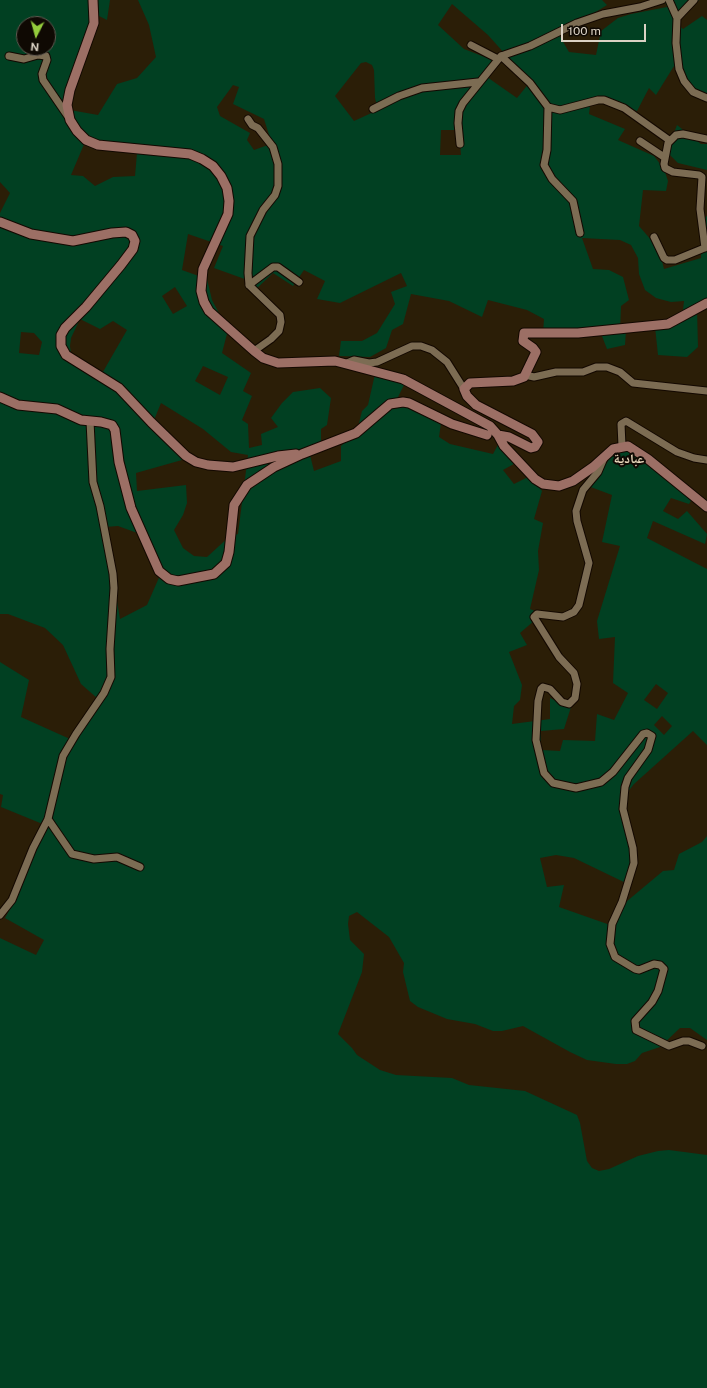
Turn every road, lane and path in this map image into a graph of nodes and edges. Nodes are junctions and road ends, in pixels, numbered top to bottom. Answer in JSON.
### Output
{"nodes":[{"id":1,"x":93,"y":0,"type":"edge"},
{"id":2,"x":662,"y":0,"type":"edge"},
{"id":3,"x":669,"y":0,"type":"edge"},
{"id":4,"x":694,"y":0,"type":"edge"},
{"id":5,"x":677,"y":18,"type":"junction"},
{"id":6,"x":471,"y":45,"type":"dead end"},
{"id":7,"x":9,"y":56,"type":"dead end"},
{"id":8,"x":499,"y":57,"type":"junction"},
{"id":9,"x":478,"y":82,"type":"junction"},
{"id":10,"x":707,"y":98,"type":"edge"},
{"id":11,"x":548,"y":107,"type":"junction"},
{"id":12,"x":374,"y":109,"type":"dead end"},
{"id":13,"x":70,"y":120,"type":"junction"},
{"id":14,"x":248,"y":120,"type":"dead end"},
{"id":15,"x":707,"y":139,"type":"edge"},
{"id":16,"x":669,"y":140,"type":"junction"},
{"id":17,"x":640,"y":141,"type":"dead end"},
{"id":18,"x":460,"y":144,"type":"dead end"},
{"id":19,"x":664,"y":157,"type":"junction"},
{"id":20,"x":0,"y":222,"type":"edge"},
{"id":21,"x":580,"y":233,"type":"dead end"},
{"id":22,"x":654,"y":237,"type":"dead end"},
{"id":23,"x":706,"y":248,"type":"edge"},
{"id":24,"x":299,"y":282,"type":"dead end"},
{"id":25,"x":249,"y":285,"type":"junction"},
{"id":26,"x":707,"y":303,"type":"edge"},
{"id":27,"x":254,"y":351,"type":"junction"},
{"id":28,"x":347,"y":364,"type":"junction"},
{"id":29,"x":525,"y":376,"type":"junction"},
{"id":30,"x":464,"y":389,"type":"junction"},
{"id":31,"x":707,"y":391,"type":"edge"},
{"id":32,"x":0,"y":397,"type":"edge"},
{"id":33,"x":468,"y":415,"type":"junction"},
{"id":34,"x":90,"y":421,"type":"junction"},
{"id":35,"x":487,"y":435,"type":"junction"},
{"id":36,"x":499,"y":438,"type":"junction"},
{"id":37,"x":622,"y":446,"type":"junction"},
{"id":38,"x":302,"y":454,"type":"junction"},
{"id":39,"x":605,"y":456,"type":"junction"},
{"id":40,"x":707,"y":460,"type":"edge"},
{"id":41,"x":707,"y":507,"type":"edge"},
{"id":42,"x":48,"y":819,"type":"junction"},
{"id":43,"x":140,"y":867,"type":"dead end"},
{"id":44,"x":0,"y":915,"type":"edge"},
{"id":45,"x":702,"y":1046,"type":"dead end"}],
"edges":[{"from":1,"to":13,"type":"street"},
{"from":2,"to":8,"type":"street"},
{"from":3,"to":5,"type":"street"},
{"from":4,"to":5,"type":"street"},
{"from":5,"to":10,"type":"street"},
{"from":6,"to":8,"type":"street"},
{"from":7,"to":13,"type":"street"},
{"from":8,"to":9,"type":"street"},
{"from":8,"to":11,"type":"street"},
{"from":9,"to":12,"type":"street"},
{"from":9,"to":18,"type":"street"},
{"from":11,"to":16,"type":"street"},
{"from":11,"to":21,"type":"street"},
{"from":13,"to":27,"type":"street"},
{"from":14,"to":25,"type":"street"},
{"from":15,"to":16,"type":"street"},
{"from":16,"to":19,"type":"street"},
{"from":17,"to":19,"type":"street"},
{"from":19,"to":23,"type":"street"},
{"from":20,"to":38,"type":"street"},
{"from":22,"to":23,"type":"street"},
{"from":24,"to":25,"type":"street"},
{"from":25,"to":27,"type":"street"},
{"from":26,"to":29,"type":"street"},
{"from":27,"to":28,"type":"street"},
{"from":28,"to":30,"type":"street"},
{"from":28,"to":33,"type":"street"},
{"from":29,"to":30,"type":"street"},
{"from":29,"to":31,"type":"street"},
{"from":30,"to":36,"type":"street"},
{"from":32,"to":34,"type":"street"},
{"from":33,"to":35,"type":"street"},
{"from":33,"to":36,"type":"street"},
{"from":34,"to":38,"type":"street"},
{"from":34,"to":42,"type":"street"},
{"from":35,"to":36,"type":"street"},
{"from":35,"to":38,"type":"street"},
{"from":36,"to":39,"type":"street"},
{"from":37,"to":39,"type":"street"},
{"from":37,"to":40,"type":"street"},
{"from":37,"to":41,"type":"street"},
{"from":39,"to":45,"type":"street"},
{"from":42,"to":43,"type":"street"},
{"from":42,"to":44,"type":"street"}]}
